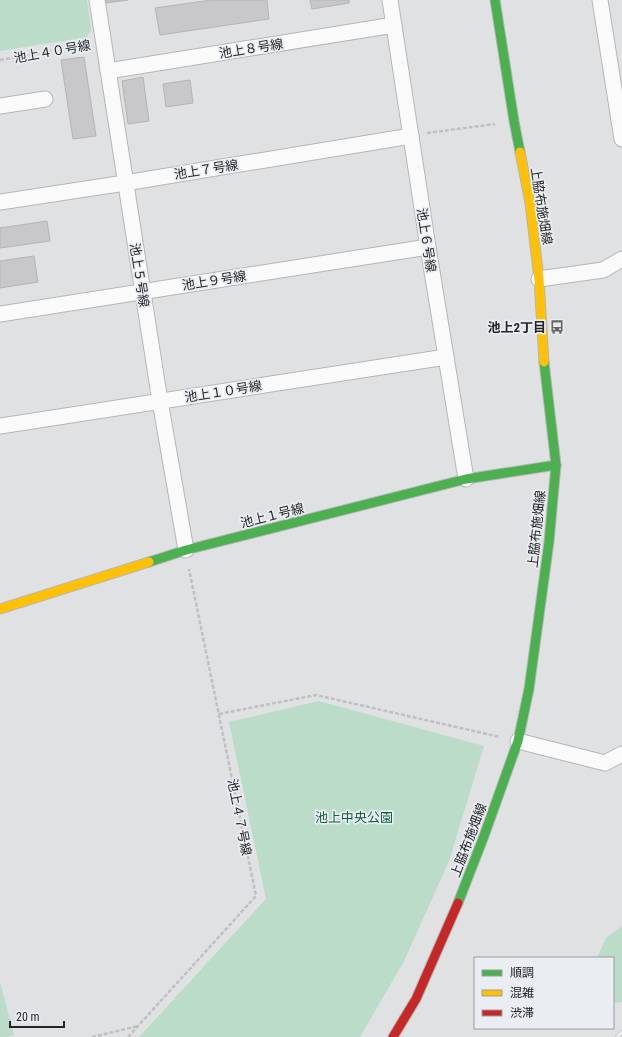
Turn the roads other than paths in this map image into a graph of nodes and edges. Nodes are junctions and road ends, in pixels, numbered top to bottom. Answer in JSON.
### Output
{"nodes":[{"id":1,"x":97,"y":0,"type":"edge"},
{"id":2,"x":390,"y":0,"type":"edge"},
{"id":3,"x":495,"y":0,"type":"edge"},
{"id":4,"x":600,"y":0,"type":"edge"},
{"id":5,"x":394,"y":25,"type":"junction"},
{"id":6,"x":108,"y":71,"type":"junction"},
{"id":7,"x":45,"y":99,"type":"dead end"},
{"id":8,"x":0,"y":106,"type":"edge"},
{"id":9,"x":411,"y":136,"type":"junction"},
{"id":10,"x":622,"y":139,"type":"edge"},
{"id":11,"x":126,"y":183,"type":"junction"},
{"id":12,"x":0,"y":202,"type":"edge"},
{"id":13,"x":428,"y":247,"type":"junction"},
{"id":14,"x":622,"y":259,"type":"edge"},
{"id":15,"x":539,"y":279,"type":"junction"},
{"id":16,"x":143,"y":292,"type":"junction"},
{"id":17,"x":0,"y":314,"type":"edge"},
{"id":18,"x":446,"y":357,"type":"junction"},
{"id":19,"x":160,"y":401,"type":"junction"},
{"id":20,"x":0,"y":426,"type":"edge"},
{"id":21,"x":556,"y":465,"type":"junction"},
{"id":22,"x":466,"y":479,"type":"junction"},
{"id":23,"x":186,"y":550,"type":"junction"},
{"id":24,"x":0,"y":609,"type":"edge"},
{"id":25,"x":518,"y":741,"type":"junction"},
{"id":26,"x":622,"y":754,"type":"edge"},
{"id":27,"x":393,"y":1037,"type":"edge"}],
"edges":[{"from":1,"to":6,"type":"street","name":"池上５号線"},
{"from":2,"to":5,"type":"street","name":"池上６号線"},
{"from":3,"to":15,"type":"street","name":"上脇布施畑線"},
{"from":4,"to":10,"type":"street"},
{"from":5,"to":6,"type":"street","name":"池上８号線"},
{"from":5,"to":9,"type":"street","name":"池上６号線"},
{"from":6,"to":11,"type":"street","name":"池上５号線"},
{"from":7,"to":8,"type":"street"},
{"from":9,"to":11,"type":"street","name":"池上７号線"},
{"from":9,"to":13,"type":"street","name":"池上６号線"},
{"from":11,"to":12,"type":"street","name":"池上７号線"},
{"from":11,"to":16,"type":"street","name":"池上５号線"},
{"from":13,"to":16,"type":"street","name":"池上９号線"},
{"from":13,"to":18,"type":"street","name":"池上６号線"},
{"from":14,"to":15,"type":"street"},
{"from":15,"to":21,"type":"street","name":"上脇布施畑線"},
{"from":16,"to":17,"type":"street","name":"池上９号線"},
{"from":16,"to":19,"type":"street","name":"池上５号線"},
{"from":18,"to":19,"type":"street","name":"池上１０号線"},
{"from":18,"to":22,"type":"street","name":"池上６号線"},
{"from":19,"to":20,"type":"street","name":"池上１０号線"},
{"from":19,"to":23,"type":"street","name":"池上５号線"},
{"from":21,"to":22,"type":"street","name":"池上１号線"},
{"from":21,"to":25,"type":"street","name":"上脇布施畑線"},
{"from":22,"to":23,"type":"street","name":"池上１号線"},
{"from":23,"to":24,"type":"street","name":"池上１号線"},
{"from":25,"to":26,"type":"street"},
{"from":25,"to":27,"type":"street","name":"上脇布施畑線"}]}
